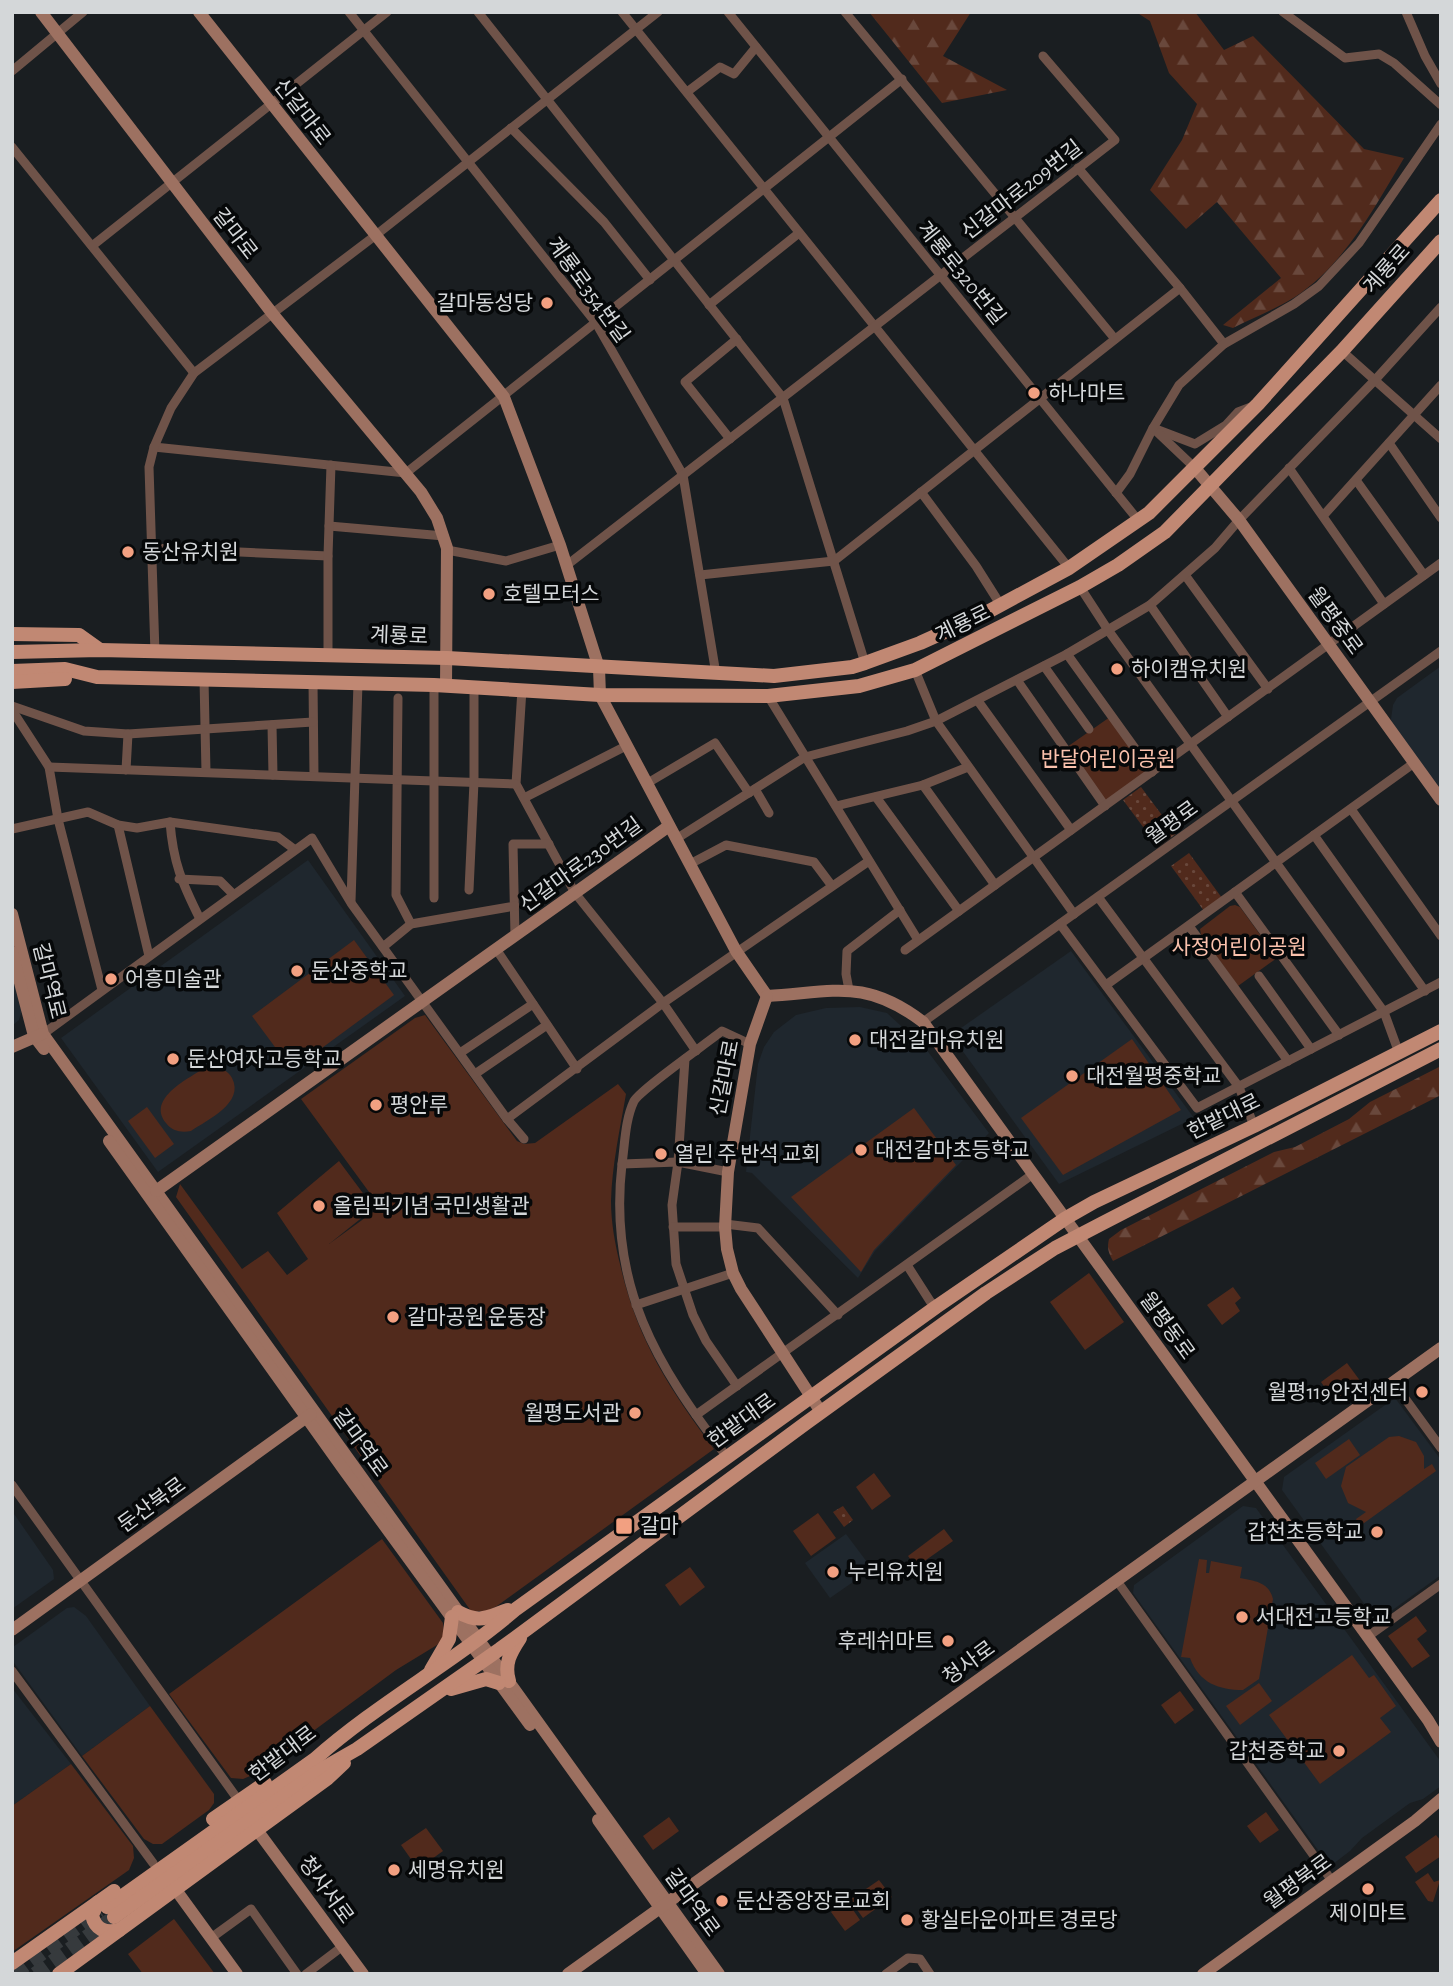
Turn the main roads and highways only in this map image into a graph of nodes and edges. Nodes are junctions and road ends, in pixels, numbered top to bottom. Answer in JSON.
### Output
{"nodes":[{"id":1,"x":1441,"y":200,"type":"edge"},
{"id":2,"x":1441,"y":241,"type":"edge"},
{"id":3,"x":12,"y":634,"type":"edge"},
{"id":4,"x":100,"y":650,"type":"junction"},
{"id":5,"x":12,"y":652,"type":"edge"},
{"id":6,"x":12,"y":671,"type":"edge"},
{"id":7,"x":97,"y":677,"type":"junction"},
{"id":8,"x":12,"y":682,"type":"edge"},
{"id":9,"x":1441,"y":1031,"type":"edge"},
{"id":10,"x":1441,"y":1049,"type":"edge"},
{"id":11,"x":516,"y":1609,"type":"junction"},
{"id":12,"x":530,"y":1626,"type":"junction"},
{"id":13,"x":426,"y":1677,"type":"junction"},
{"id":14,"x":439,"y":1690,"type":"junction"},
{"id":15,"x":343,"y":1734,"type":"junction"},
{"id":16,"x":357,"y":1749,"type":"junction"},
{"id":17,"x":109,"y":1914,"type":"junction"},
{"id":18,"x":12,"y":1963,"type":"edge"},
{"id":19,"x":59,"y":1974,"type":"edge"}],
"edges":[{"from":1,"to":4,"type":"main road","name":"계룡로"},
{"from":2,"to":7,"type":"main road","name":"계룡로"},
{"from":3,"to":4,"type":"main road"},
{"from":4,"to":5,"type":"main road","name":"계룡로"},
{"from":6,"to":7,"type":"main road","name":"계룡로"},
{"from":7,"to":8,"type":"main road"},
{"from":9,"to":11,"type":"main road","name":"한밭대로"},
{"from":10,"to":12,"type":"main road","name":"한밭대로"},
{"from":11,"to":13,"type":"main road","name":"한밭대로"},
{"from":11,"to":13,"type":"main road"},
{"from":12,"to":14,"type":"main road","name":"한밭대로"},
{"from":12,"to":14,"type":"main road"},
{"from":13,"to":15,"type":"main road","name":"한밭대로"},
{"from":14,"to":16,"type":"main road","name":"한밭대로"},
{"from":15,"to":17,"type":"main road","name":"한밭대로"},
{"from":15,"to":17,"type":"main road"},
{"from":16,"to":17,"type":"main road","name":"한밭대로"},
{"from":16,"to":17,"type":"main road"},
{"from":17,"to":18,"type":"main road"},
{"from":17,"to":19,"type":"main road"}]}
